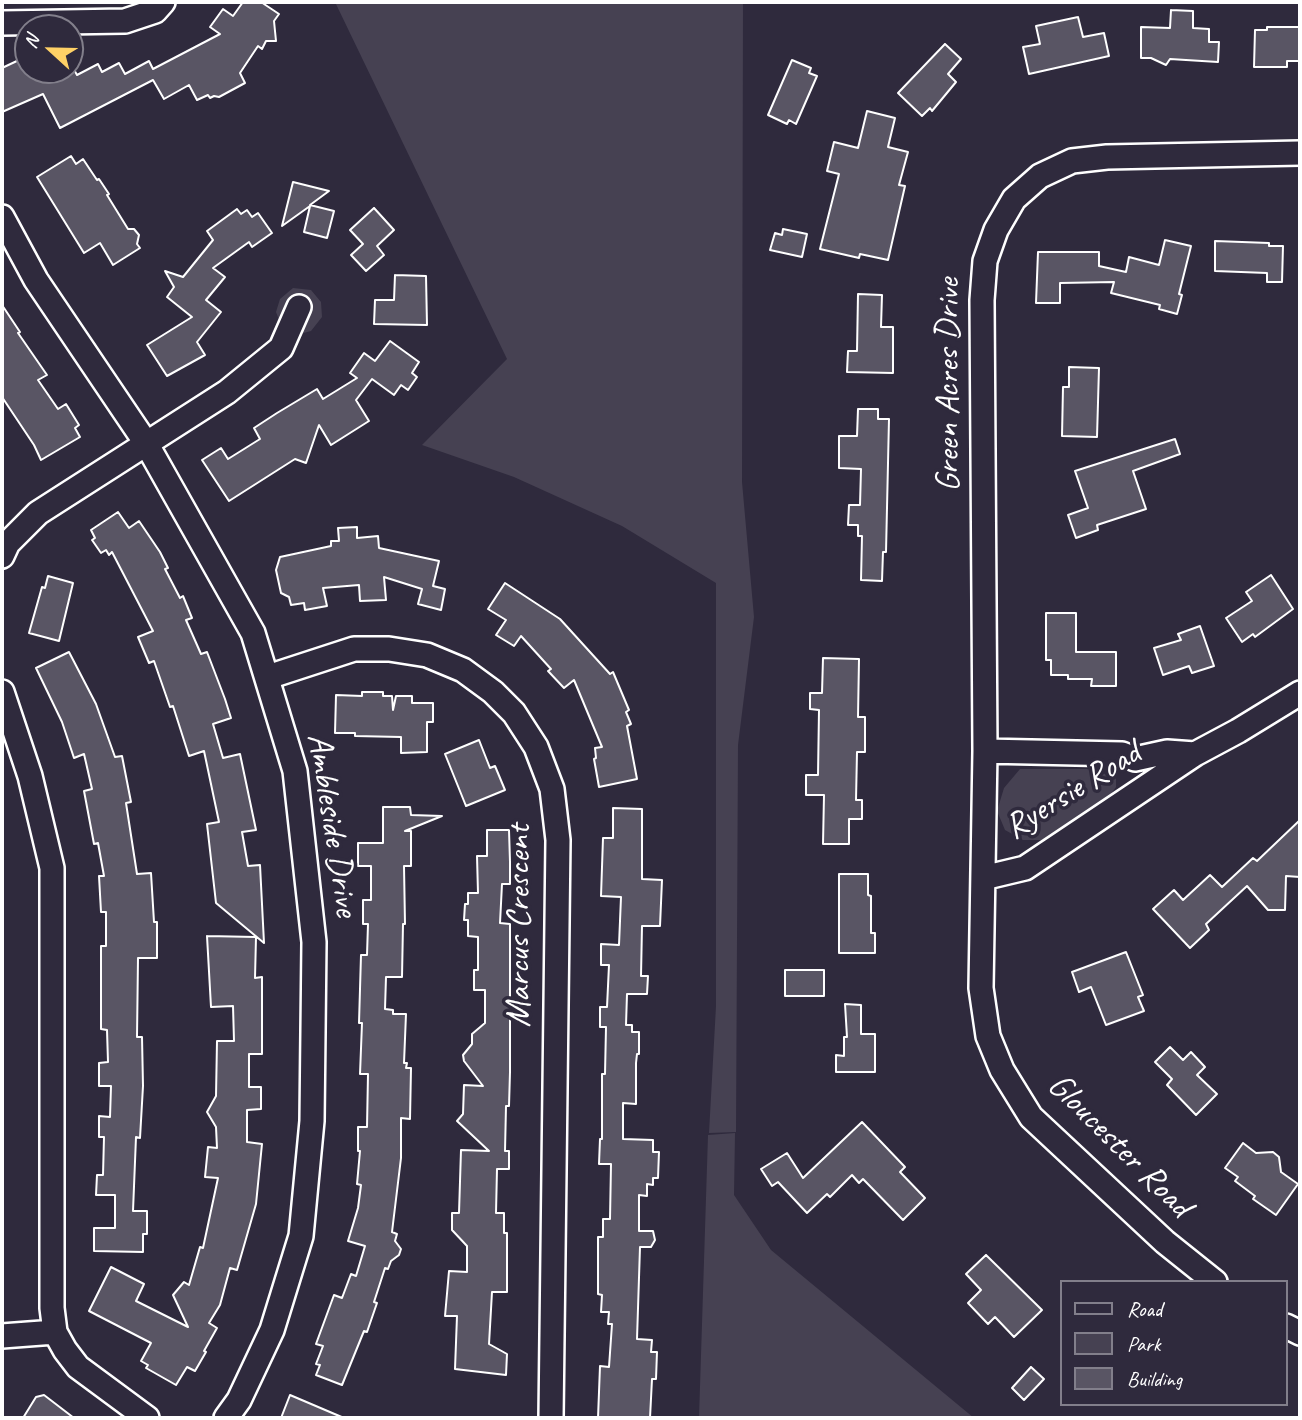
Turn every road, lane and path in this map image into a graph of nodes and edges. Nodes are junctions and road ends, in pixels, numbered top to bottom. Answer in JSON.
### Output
{"nodes":[{"id":1,"x":163,"y":2,"type":"edge"},
{"id":2,"x":2,"y":23,"type":"edge"},
{"id":3,"x":1300,"y":153,"type":"edge"},
{"id":4,"x":2,"y":217,"type":"edge"},
{"id":5,"x":299,"y":307,"type":"dead end"},
{"id":6,"x":146,"y":443,"type":"junction"},
{"id":7,"x":2,"y":556,"type":"edge"},
{"id":8,"x":268,"y":677,"type":"junction"},
{"id":9,"x":2,"y":692,"type":"edge"},
{"id":10,"x":1300,"y":693,"type":"edge"},
{"id":11,"x":985,"y":751,"type":"junction"},
{"id":12,"x":1195,"y":754,"type":"junction"},
{"id":13,"x":983,"y":878,"type":"junction"},
{"id":14,"x":1212,"y":1280,"type":"edge"},
{"id":15,"x":55,"y":1332,"type":"junction"},
{"id":16,"x":2,"y":1336,"type":"edge"},
{"id":17,"x":147,"y":1418,"type":"edge"},
{"id":18,"x":226,"y":1418,"type":"edge"},
{"id":19,"x":551,"y":1418,"type":"edge"}],
"edges":[{"from":1,"to":2,"type":"street"},
{"from":3,"to":11,"type":"street","name":"Green Acres Drive"},
{"from":4,"to":6,"type":"street","name":"Ambleside Drive"},
{"from":5,"to":6,"type":"street"},
{"from":6,"to":7,"type":"street"},
{"from":6,"to":8,"type":"street","name":"Ambleside Drive"},
{"from":8,"to":18,"type":"street","name":"Ambleside Drive"},
{"from":8,"to":19,"type":"street","name":"Marcus Crescent"},
{"from":9,"to":15,"type":"street"},
{"from":10,"to":12,"type":"street","name":"Ryersie Road"},
{"from":11,"to":12,"type":"street","name":"Ryersie Road"},
{"from":11,"to":13,"type":"street","name":"Green Acres Drive"},
{"from":12,"to":13,"type":"street","name":"Ryersie Road"},
{"from":13,"to":14,"type":"street","name":"Gloucester Road"},
{"from":15,"to":16,"type":"street"},
{"from":15,"to":17,"type":"street"}]}
